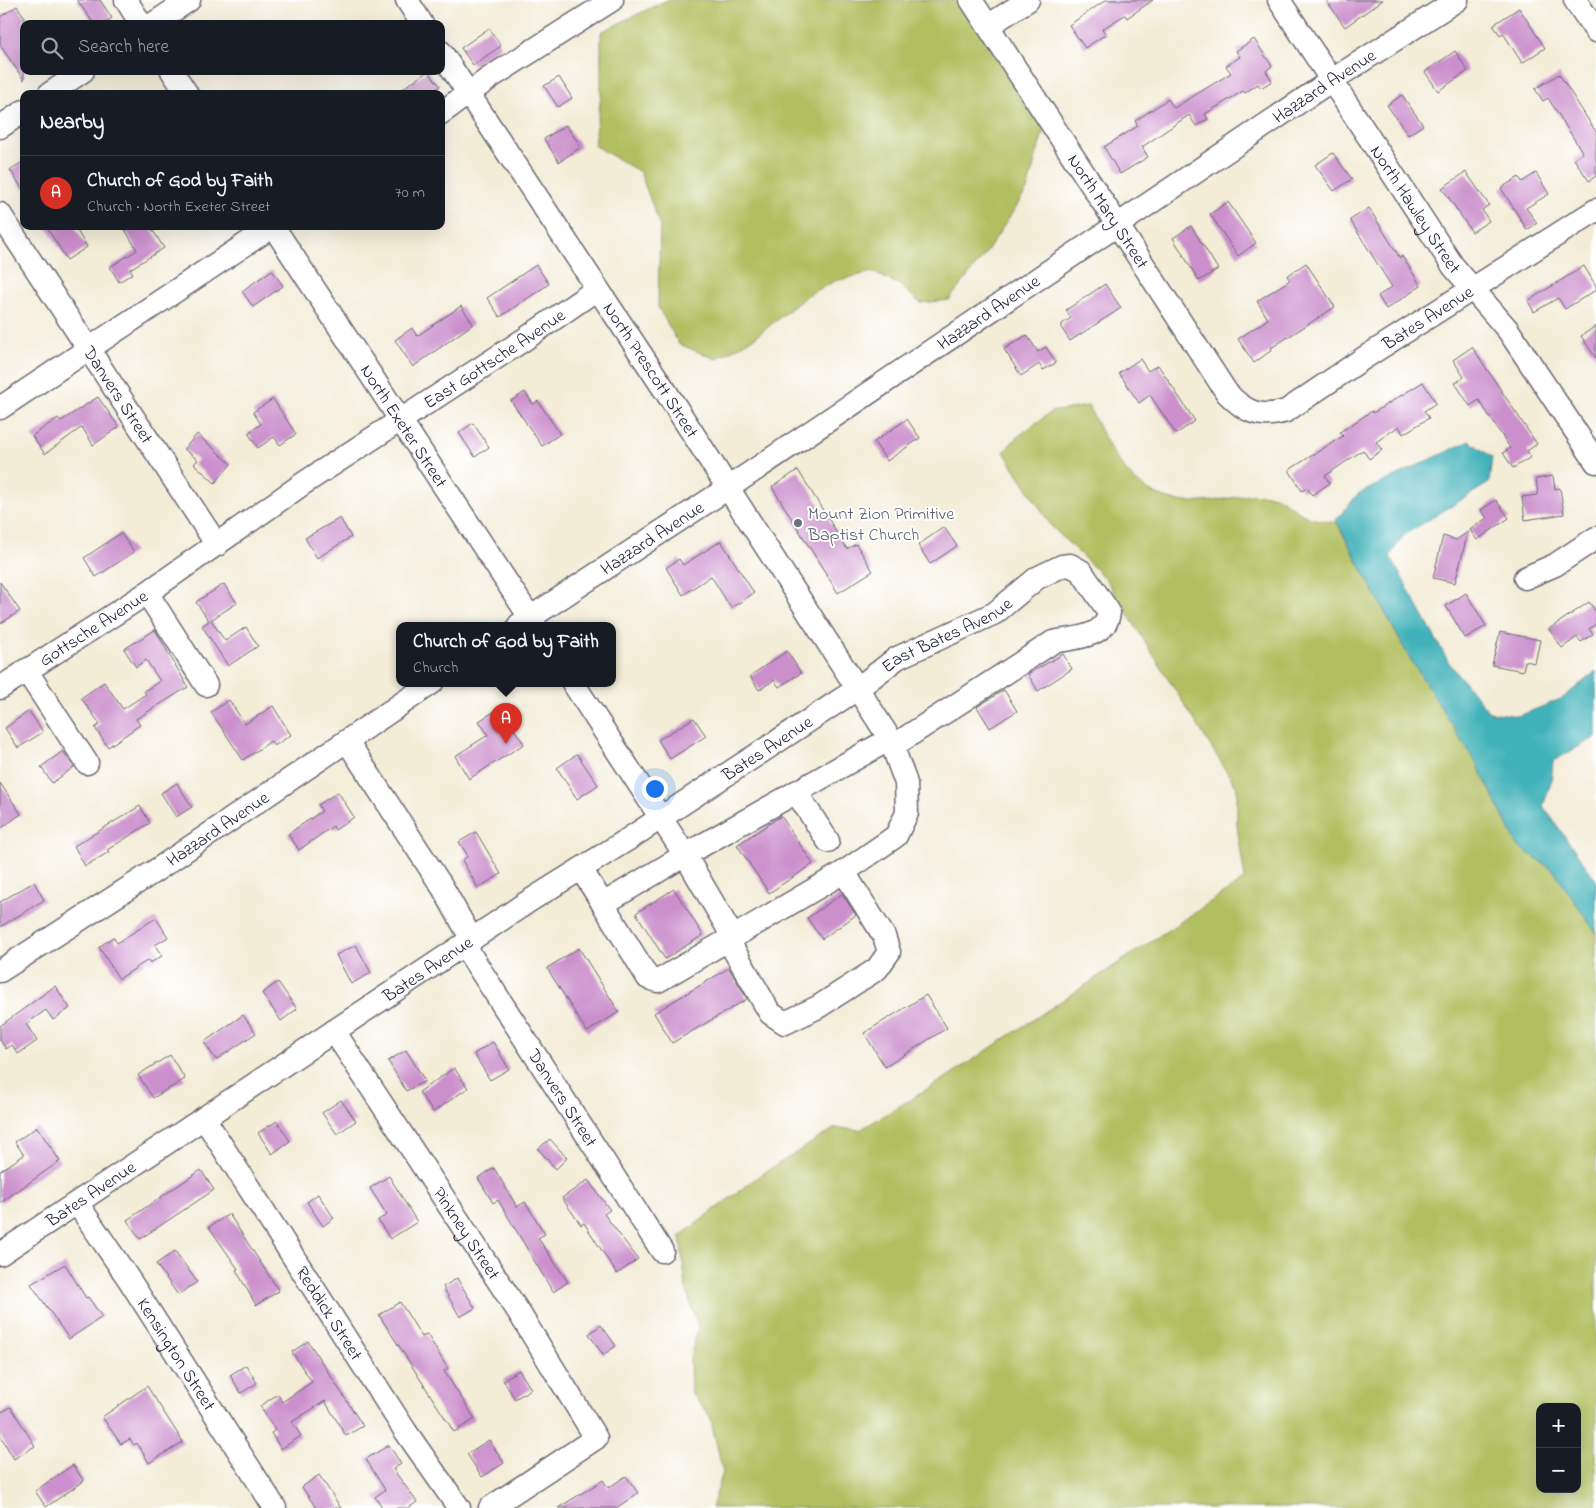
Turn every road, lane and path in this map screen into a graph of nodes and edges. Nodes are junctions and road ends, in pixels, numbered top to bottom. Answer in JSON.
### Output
{"nodes":[{"id":1,"x":126,"y":0,"type":"edge"},
{"id":2,"x":189,"y":0,"type":"edge"},
{"id":3,"x":407,"y":0,"type":"edge"},
{"id":4,"x":612,"y":0,"type":"edge"},
{"id":5,"x":971,"y":0,"type":"edge"},
{"id":6,"x":1028,"y":0,"type":"edge"},
{"id":7,"x":1279,"y":0,"type":"edge"},
{"id":8,"x":1457,"y":0,"type":"edge"},
{"id":9,"x":1576,"y":0,"type":"edge"},
{"id":10,"x":138,"y":20,"type":"edge"},
{"id":11,"x":160,"y":20,"type":"edge"},
{"id":12,"x":420,"y":20,"type":"edge"},
{"id":13,"x":988,"y":26,"type":"junction"},
{"id":14,"x":1596,"y":31,"type":"edge"},
{"id":15,"x":445,"y":58,"type":"edge"},
{"id":16,"x":77,"y":75,"type":"edge"},
{"id":17,"x":175,"y":75,"type":"edge"},
{"id":18,"x":1332,"y":80,"type":"junction"},
{"id":19,"x":55,"y":90,"type":"edge"},
{"id":20,"x":184,"y":90,"type":"edge"},
{"id":21,"x":469,"y":94,"type":"junction"},
{"id":22,"x":445,"y":111,"type":"edge"},
{"id":23,"x":20,"y":114,"type":"edge"},
{"id":24,"x":0,"y":127,"type":"edge"},
{"id":25,"x":1596,"y":210,"type":"edge"},
{"id":26,"x":0,"y":214,"type":"edge"},
{"id":27,"x":1117,"y":223,"type":"junction"},
{"id":28,"x":267,"y":230,"type":"edge"},
{"id":29,"x":276,"y":230,"type":"edge"},
{"id":30,"x":597,"y":289,"type":"junction"},
{"id":31,"x":1473,"y":290,"type":"junction"},
{"id":32,"x":88,"y":348,"type":"junction"},
{"id":33,"x":0,"y":408,"type":"edge"},
{"id":34,"x":1256,"y":414,"type":"joint"},
{"id":35,"x":400,"y":420,"type":"junction"},
{"id":36,"x":1596,"y":462,"type":"edge"},
{"id":37,"x":728,"y":488,"type":"junction"},
{"id":38,"x":1596,"y":538,"type":"edge"},
{"id":39,"x":217,"y":545,"type":"junction"},
{"id":40,"x":1525,"y":578,"type":"dead end"},
{"id":41,"x":147,"y":593,"type":"junction"},
{"id":42,"x":527,"y":622,"type":"edge"},
{"id":43,"x":529,"y":622,"type":"edge"},
{"id":44,"x":26,"y":670,"type":"junction"},
{"id":45,"x":206,"y":685,"type":"dead end"},
{"id":46,"x":426,"y":687,"type":"edge"},
{"id":47,"x":576,"y":687,"type":"edge"},
{"id":48,"x":0,"y":688,"type":"edge"},
{"id":49,"x":858,"y":689,"type":"junction"},
{"id":50,"x":348,"y":741,"type":"junction"},
{"id":51,"x":892,"y":743,"type":"junction"},
{"id":52,"x":87,"y":763,"type":"dead end"},
{"id":53,"x":796,"y":792,"type":"junction"},
{"id":54,"x":661,"y":818,"type":"junction"},
{"id":55,"x":828,"y":841,"type":"dead end"},
{"id":56,"x":685,"y":855,"type":"junction"},
{"id":57,"x":581,"y":869,"type":"junction"},
{"id":58,"x":844,"y":872,"type":"junction"},
{"id":59,"x":603,"y":904,"type":"junction"},
{"id":60,"x":730,"y":938,"type":"junction"},
{"id":61,"x":468,"y":942,"type":"junction"},
{"id":62,"x":0,"y":971,"type":"edge"},
{"id":63,"x":334,"y":1031,"type":"junction"},
{"id":64,"x":204,"y":1118,"type":"junction"},
{"id":65,"x":76,"y":1203,"type":"junction"},
{"id":66,"x":662,"y":1251,"type":"dead end"},
{"id":67,"x":0,"y":1254,"type":"edge"},
{"id":68,"x":275,"y":1508,"type":"edge"},
{"id":69,"x":459,"y":1508,"type":"edge"},
{"id":70,"x":490,"y":1508,"type":"edge"}],
"edges":[{"from":1,"to":10,"type":"street"},
{"from":2,"to":11,"type":"street"},
{"from":3,"to":12,"type":"street"},
{"from":4,"to":21,"type":"street"},
{"from":5,"to":13,"type":"street","name":"North Mary Street"},
{"from":6,"to":13,"type":"street"},
{"from":7,"to":18,"type":"street","name":"North Hawley Street"},
{"from":8,"to":18,"type":"street","name":"Hazzard Avenue"},
{"from":9,"to":14,"type":"street"},
{"from":13,"to":27,"type":"street","name":"North Mary Street"},
{"from":15,"to":21,"type":"street","name":"North Prescott Street"},
{"from":16,"to":19,"type":"street"},
{"from":17,"to":20,"type":"street"},
{"from":18,"to":27,"type":"street","name":"Hazzard Avenue"},
{"from":18,"to":31,"type":"street","name":"North Hawley Street"},
{"from":21,"to":22,"type":"street"},
{"from":21,"to":30,"type":"street","name":"North Prescott Street"},
{"from":23,"to":24,"type":"street"},
{"from":25,"to":31,"type":"street","name":"Bates Avenue"},
{"from":26,"to":32,"type":"street","name":"Danvers Street"},
{"from":27,"to":34,"type":"street","name":"North Mary Street"},
{"from":27,"to":37,"type":"street","name":"Hazzard Avenue"},
{"from":28,"to":32,"type":"street"},
{"from":29,"to":35,"type":"street","name":"North Exeter Street"},
{"from":30,"to":35,"type":"street","name":"East Gottsche Avenue"},
{"from":30,"to":37,"type":"street","name":"North Prescott Street"},
{"from":31,"to":34,"type":"street","name":"Bates Avenue"},
{"from":31,"to":36,"type":"street","name":"North Hawley Street"},
{"from":32,"to":33,"type":"street"},
{"from":32,"to":39,"type":"street","name":"Danvers Street"},
{"from":35,"to":39,"type":"street","name":"East Gottsche Avenue"},
{"from":35,"to":42,"type":"street","name":"North Exeter Street"},
{"from":37,"to":43,"type":"street","name":"Hazzard Avenue"},
{"from":37,"to":49,"type":"street","name":"North Prescott Street"},
{"from":38,"to":40,"type":"street"},
{"from":39,"to":41,"type":"street","name":"Gottsche Avenue"},
{"from":41,"to":44,"type":"street","name":"Gottsche Avenue"},
{"from":41,"to":45,"type":"street"},
{"from":44,"to":48,"type":"street","name":"Gottsche Avenue"},
{"from":44,"to":52,"type":"street"},
{"from":46,"to":50,"type":"street","name":"Hazzard Avenue"},
{"from":47,"to":54,"type":"street"},
{"from":49,"to":51,"type":"street","name":"North Prescott Street"},
{"from":49,"to":51,"type":"street","name":"East Bates Avenue"},
{"from":49,"to":54,"type":"street","name":"Bates Avenue"},
{"from":50,"to":61,"type":"street","name":"Danvers Street"},
{"from":50,"to":62,"type":"street","name":"Hazzard Avenue"},
{"from":51,"to":53,"type":"street"},
{"from":51,"to":58,"type":"street","name":"North Prescott Street"},
{"from":53,"to":55,"type":"street"},
{"from":53,"to":56,"type":"street"},
{"from":54,"to":56,"type":"street"},
{"from":54,"to":57,"type":"street","name":"Bates Avenue"},
{"from":56,"to":59,"type":"street"},
{"from":56,"to":60,"type":"street"},
{"from":57,"to":59,"type":"street","name":"North Prescott Street"},
{"from":57,"to":61,"type":"street","name":"Bates Avenue"},
{"from":58,"to":60,"type":"street","name":"North Prescott Street"},
{"from":58,"to":60,"type":"street"},
{"from":59,"to":60,"type":"street","name":"North Prescott Street"},
{"from":61,"to":63,"type":"street","name":"Bates Avenue"},
{"from":61,"to":66,"type":"street","name":"Danvers Street"},
{"from":63,"to":64,"type":"street","name":"Bates Avenue"},
{"from":63,"to":70,"type":"street","name":"Pinkney Street"},
{"from":64,"to":65,"type":"street","name":"Bates Avenue"},
{"from":64,"to":69,"type":"street","name":"Reddick Street"},
{"from":65,"to":67,"type":"street","name":"Bates Avenue"},
{"from":65,"to":68,"type":"street","name":"Kensington Street"}]}
